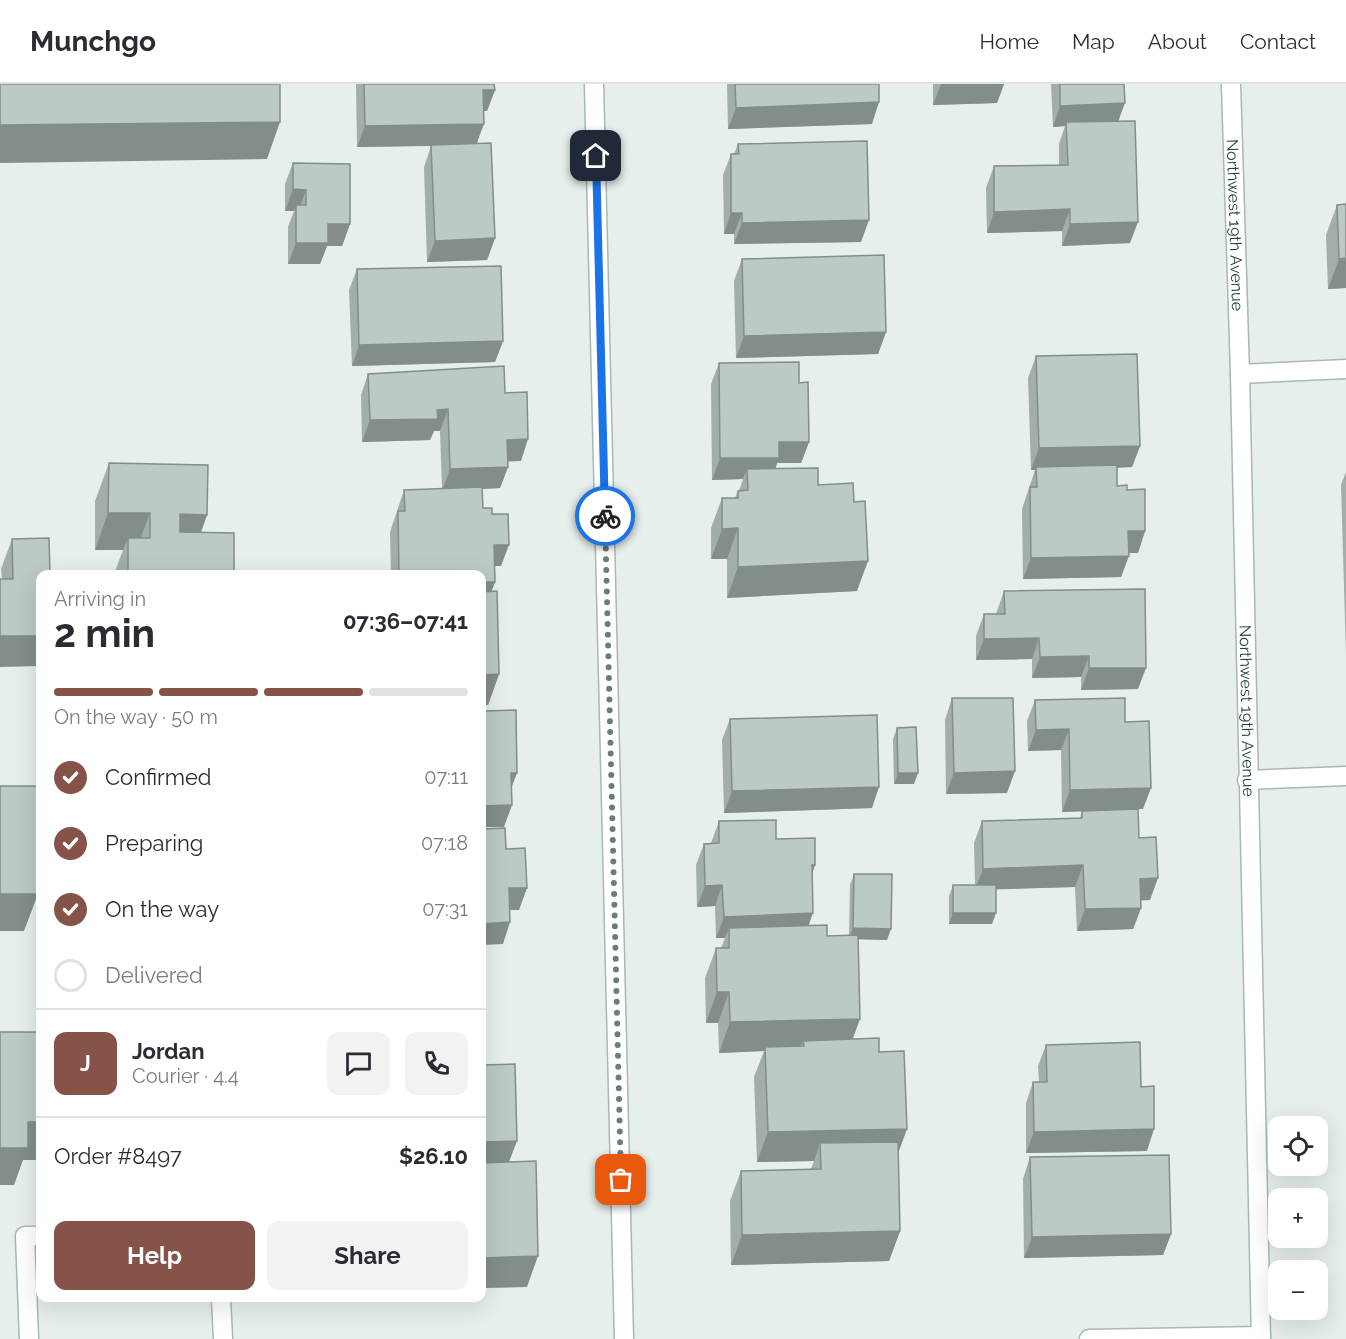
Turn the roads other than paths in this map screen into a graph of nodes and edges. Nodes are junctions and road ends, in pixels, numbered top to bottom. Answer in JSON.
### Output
{"nodes":[{"id":1,"x":594,"y":84,"type":"edge"},
{"id":2,"x":1231,"y":84,"type":"edge"},
{"id":3,"x":1346,"y":369,"type":"edge"},
{"id":4,"x":1240,"y":374,"type":"junction"},
{"id":5,"x":1346,"y":776,"type":"edge"},
{"id":6,"x":1247,"y":780,"type":"junction"},
{"id":7,"x":36,"y":1236,"type":"edge"},
{"id":8,"x":221,"y":1302,"type":"edge"},
{"id":9,"x":1261,"y":1337,"type":"edge"},
{"id":10,"x":29,"y":1339,"type":"edge"},
{"id":11,"x":223,"y":1339,"type":"edge"},
{"id":12,"x":624,"y":1339,"type":"edge"},
{"id":13,"x":1089,"y":1339,"type":"edge"}],
"edges":[{"from":1,"to":12,"type":"street"},
{"from":2,"to":4,"type":"street","name":"Northwest 19th Avenue"},
{"from":3,"to":4,"type":"street"},
{"from":4,"to":6,"type":"street","name":"Northwest 19th Avenue"},
{"from":5,"to":6,"type":"street"},
{"from":6,"to":9,"type":"street","name":"Northwest 19th Avenue"},
{"from":7,"to":10,"type":"street"},
{"from":8,"to":11,"type":"street"},
{"from":9,"to":13,"type":"street"}]}
